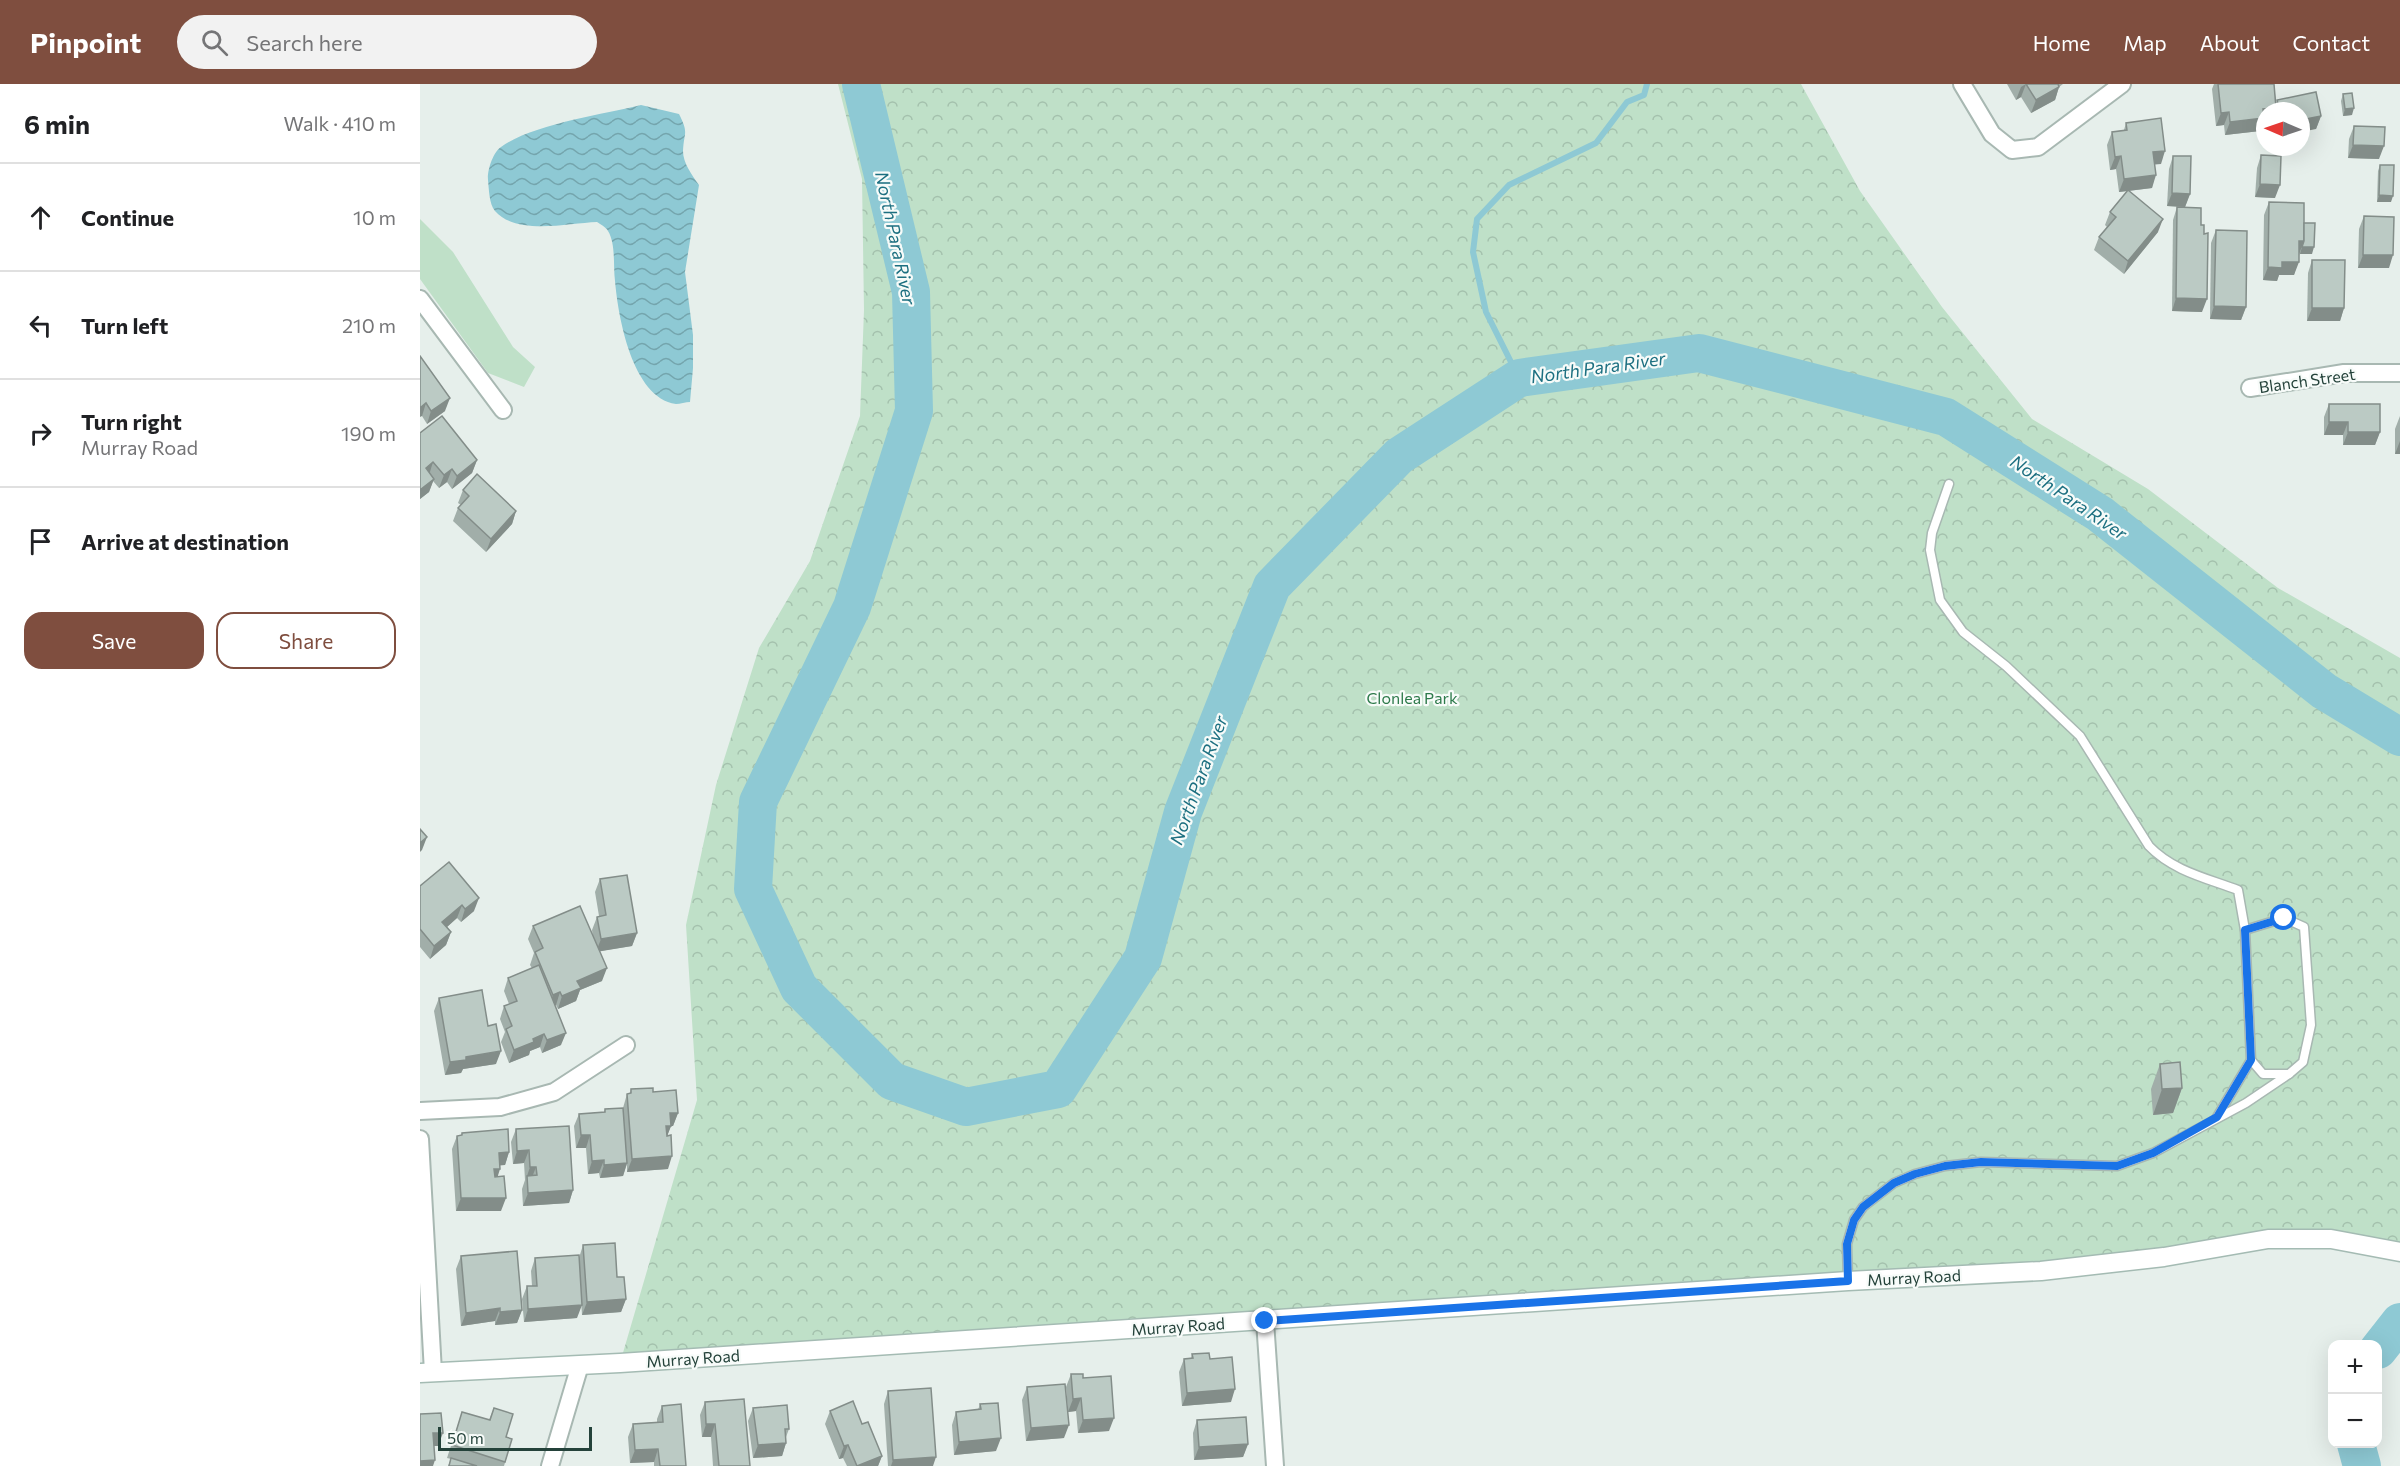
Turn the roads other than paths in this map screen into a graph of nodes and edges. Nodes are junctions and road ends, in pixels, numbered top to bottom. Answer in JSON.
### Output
{"nodes":[{"id":1,"x":1962,"y":84,"type":"edge"},
{"id":2,"x":2122,"y":84,"type":"edge"},
{"id":3,"x":420,"y":299,"type":"edge"},
{"id":4,"x":2400,"y":373,"type":"edge"},
{"id":5,"x":2250,"y":388,"type":"dead end"},
{"id":6,"x":503,"y":410,"type":"dead end"},
{"id":7,"x":1949,"y":484,"type":"dead end"},
{"id":8,"x":2245,"y":930,"type":"junction"},
{"id":9,"x":626,"y":1045,"type":"dead end"},
{"id":10,"x":2251,"y":1060,"type":"junction"},
{"id":11,"x":2289,"y":1074,"type":"junction"},
{"id":12,"x":420,"y":1111,"type":"edge"},
{"id":13,"x":2217,"y":1117,"type":"junction"},
{"id":14,"x":420,"y":1139,"type":"edge"},
{"id":15,"x":2400,"y":1252,"type":"edge"},
{"id":16,"x":1848,"y":1281,"type":"junction"},
{"id":17,"x":1265,"y":1321,"type":"junction"},
{"id":18,"x":580,"y":1365,"type":"junction"},
{"id":19,"x":426,"y":1373,"type":"edge"},
{"id":20,"x":550,"y":1466,"type":"edge"},
{"id":21,"x":1275,"y":1466,"type":"edge"}],
"edges":[{"from":1,"to":2,"type":"street"},
{"from":3,"to":6,"type":"street"},
{"from":4,"to":5,"type":"street","name":"Blanch Street"},
{"from":7,"to":8,"type":"lane"},
{"from":8,"to":10,"type":"lane"},
{"from":8,"to":11,"type":"lane"},
{"from":9,"to":12,"type":"street"},
{"from":10,"to":11,"type":"lane"},
{"from":10,"to":13,"type":"lane"},
{"from":11,"to":13,"type":"lane"},
{"from":13,"to":16,"type":"lane"},
{"from":14,"to":19,"type":"street"},
{"from":15,"to":16,"type":"street","name":"Murray Road"},
{"from":16,"to":17,"type":"street","name":"Murray Road"},
{"from":17,"to":18,"type":"street","name":"Murray Road"},
{"from":17,"to":21,"type":"street"},
{"from":18,"to":19,"type":"street","name":"Murray Road"},
{"from":18,"to":20,"type":"street"}]}
